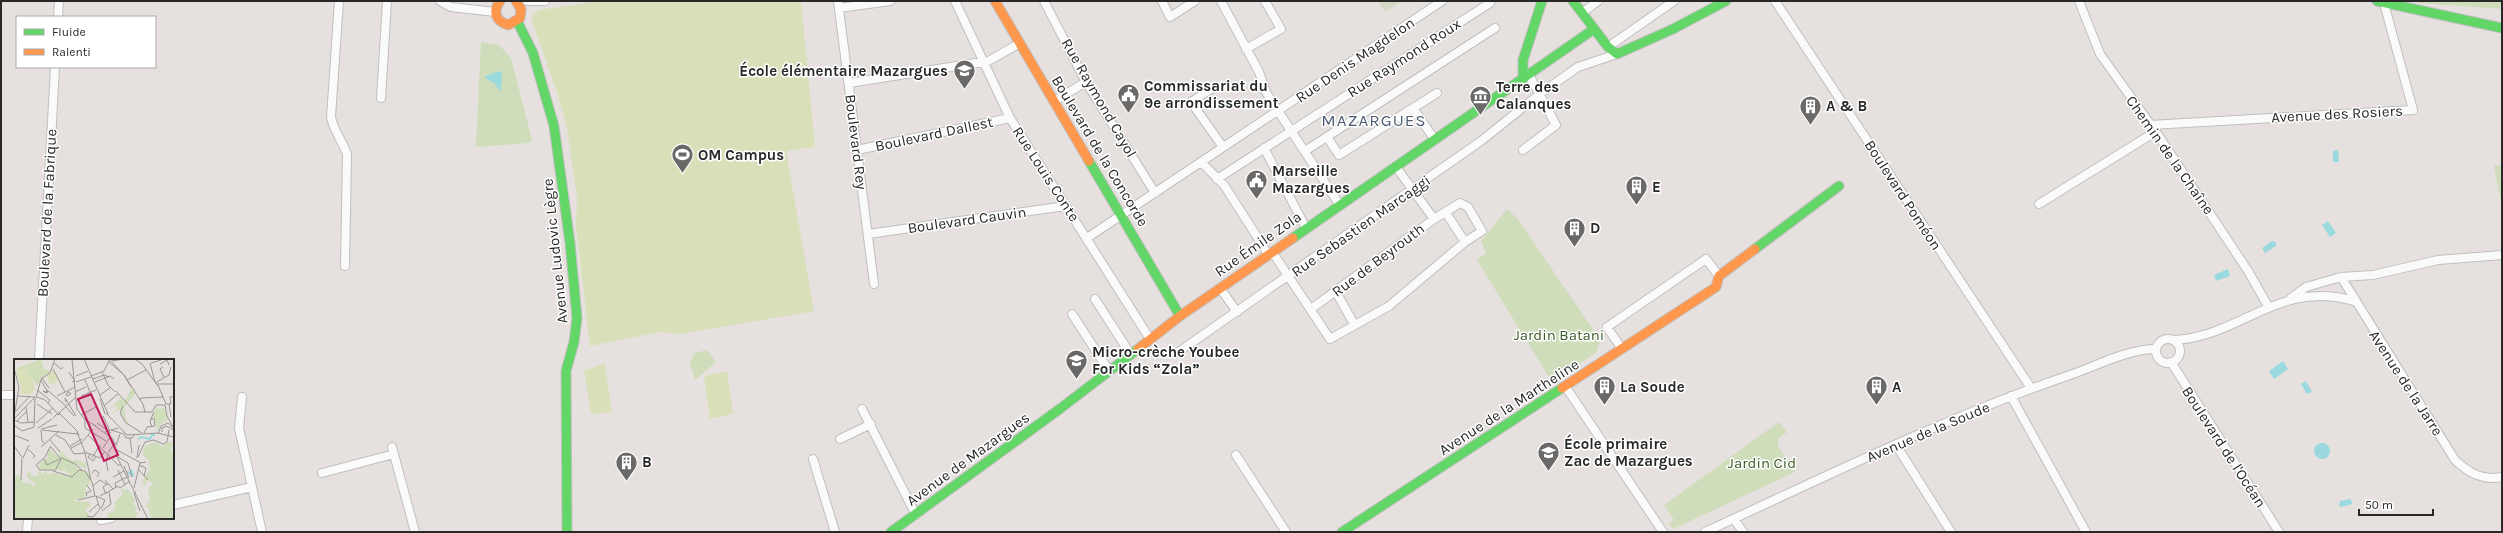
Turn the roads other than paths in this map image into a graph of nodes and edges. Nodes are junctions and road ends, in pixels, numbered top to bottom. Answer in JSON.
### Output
{"nodes":[{"id":1,"x":59,"y":1,"type":"edge"},
{"id":2,"x":339,"y":1,"type":"edge"},
{"id":3,"x":387,"y":1,"type":"edge"},
{"id":4,"x":500,"y":1,"type":"edge"},
{"id":5,"x":516,"y":1,"type":"edge"},
{"id":6,"x":526,"y":1,"type":"edge"},
{"id":7,"x":544,"y":1,"type":"edge"},
{"id":8,"x":890,"y":1,"type":"edge"},
{"id":9,"x":956,"y":1,"type":"edge"},
{"id":10,"x":995,"y":1,"type":"edge"},
{"id":11,"x":1044,"y":1,"type":"edge"},
{"id":12,"x":1162,"y":1,"type":"edge"},
{"id":13,"x":1195,"y":1,"type":"edge"},
{"id":14,"x":1221,"y":1,"type":"edge"},
{"id":15,"x":1265,"y":1,"type":"edge"},
{"id":16,"x":1442,"y":1,"type":"edge"},
{"id":17,"x":1542,"y":1,"type":"edge"},
{"id":18,"x":1573,"y":1,"type":"edge"},
{"id":19,"x":1598,"y":1,"type":"edge"},
{"id":20,"x":1674,"y":1,"type":"edge"},
{"id":21,"x":1726,"y":1,"type":"edge"},
{"id":22,"x":1775,"y":1,"type":"edge"},
{"id":23,"x":2079,"y":1,"type":"edge"},
{"id":24,"x":442,"y":2,"type":"edge"},
{"id":25,"x":2380,"y":2,"type":"edge"},
{"id":26,"x":1490,"y":3,"type":"dead end"},
{"id":27,"x":839,"y":5,"type":"edge"},
{"id":28,"x":495,"y":12,"type":"junction"},
{"id":29,"x":1582,"y":12,"type":"junction"},
{"id":30,"x":58,"y":16,"type":"edge"},
{"id":31,"x":517,"y":21,"type":"junction"},
{"id":32,"x":1495,"y":28,"type":"dead end"},
{"id":33,"x":2502,"y":28,"type":"edge"},
{"id":34,"x":1594,"y":29,"type":"junction"},
{"id":35,"x":1020,"y":43,"type":"junction"},
{"id":36,"x":1608,"y":47,"type":"junction"},
{"id":37,"x":1246,"y":49,"type":"junction"},
{"id":38,"x":1617,"y":54,"type":"junction"},
{"id":39,"x":983,"y":63,"type":"junction"},
{"id":40,"x":55,"y":68,"type":"edge"},
{"id":41,"x":1526,"y":77,"type":"junction"},
{"id":42,"x":1086,"y":82,"type":"junction"},
{"id":43,"x":849,"y":83,"type":"junction"},
{"id":44,"x":1214,"y":87,"type":"dead end"},
{"id":45,"x":1437,"y":93,"type":"dead end"},
{"id":46,"x":1541,"y":93,"type":"junction"},
{"id":47,"x":381,"y":98,"type":"dead end"},
{"id":48,"x":1054,"y":101,"type":"junction"},
{"id":49,"x":1413,"y":108,"type":"junction"},
{"id":50,"x":1278,"y":111,"type":"junction"},
{"id":51,"x":1010,"y":118,"type":"junction"},
{"id":52,"x":2150,"y":124,"type":"junction"},
{"id":53,"x":1291,"y":130,"type":"junction"},
{"id":54,"x":2155,"y":132,"type":"junction"},
{"id":55,"x":1327,"y":137,"type":"junction"},
{"id":56,"x":1434,"y":140,"type":"junction"},
{"id":57,"x":1223,"y":147,"type":"junction"},
{"id":58,"x":1264,"y":148,"type":"junction"},
{"id":59,"x":857,"y":150,"type":"junction"},
{"id":60,"x":1524,"y":150,"type":"dead end"},
{"id":61,"x":1305,"y":151,"type":"junction"},
{"id":62,"x":1201,"y":162,"type":"junction"},
{"id":63,"x":1396,"y":166,"type":"junction"},
{"id":64,"x":1218,"y":179,"type":"junction"},
{"id":65,"x":1839,"y":186,"type":"dead end"},
{"id":66,"x":1412,"y":189,"type":"junction"},
{"id":67,"x":1155,"y":193,"type":"junction"},
{"id":68,"x":1339,"y":204,"type":"junction"},
{"id":69,"x":2039,"y":204,"type":"dead end"},
{"id":70,"x":1066,"y":206,"type":"junction"},
{"id":71,"x":1446,"y":213,"type":"junction"},
{"id":72,"x":1122,"y":215,"type":"junction"},
{"id":73,"x":1434,"y":219,"type":"junction"},
{"id":74,"x":1306,"y":228,"type":"junction"},
{"id":75,"x":868,"y":234,"type":"junction"},
{"id":76,"x":1087,"y":238,"type":"junction"},
{"id":77,"x":1465,"y":242,"type":"junction"},
{"id":78,"x":1268,"y":254,"type":"junction"},
{"id":79,"x":2502,"y":255,"type":"edge"},
{"id":80,"x":345,"y":266,"type":"dead end"},
{"id":81,"x":1289,"y":276,"type":"junction"},
{"id":82,"x":1719,"y":276,"type":"junction"},
{"id":83,"x":2341,"y":277,"type":"junction"},
{"id":84,"x":874,"y":284,"type":"dead end"},
{"id":85,"x":1220,"y":288,"type":"junction"},
{"id":86,"x":1336,"y":292,"type":"junction"},
{"id":87,"x":2291,"y":298,"type":"junction"},
{"id":88,"x":1095,"y":299,"type":"dead end"},
{"id":89,"x":2354,"y":301,"type":"junction"},
{"id":90,"x":2268,"y":306,"type":"junction"},
{"id":91,"x":1311,"y":308,"type":"junction"},
{"id":92,"x":1237,"y":312,"type":"junction"},
{"id":93,"x":1072,"y":314,"type":"dead end"},
{"id":94,"x":1180,"y":316,"type":"junction"},
{"id":95,"x":1354,"y":324,"type":"junction"},
{"id":96,"x":1150,"y":339,"type":"junction"},
{"id":97,"x":2174,"y":340,"type":"junction"},
{"id":98,"x":2189,"y":340,"type":"junction"},
{"id":99,"x":1622,"y":349,"type":"junction"},
{"id":100,"x":2156,"y":350,"type":"junction"},
{"id":101,"x":2180,"y":350,"type":"junction"},
{"id":102,"x":1177,"y":353,"type":"dead end"},
{"id":103,"x":1130,"y":354,"type":"junction"},
{"id":104,"x":39,"y":359,"type":"edge"},
{"id":105,"x":2171,"y":362,"type":"junction"},
{"id":106,"x":1109,"y":371,"type":"junction"},
{"id":107,"x":1565,"y":386,"type":"junction"},
{"id":108,"x":2031,"y":388,"type":"junction"},
{"id":109,"x":1,"y":395,"type":"edge"},
{"id":110,"x":14,"y":395,"type":"edge"},
{"id":111,"x":2012,"y":396,"type":"junction"},
{"id":112,"x":242,"y":397,"type":"dead end"},
{"id":113,"x":1061,"y":408,"type":"joint"},
{"id":114,"x":862,"y":409,"type":"dead end"},
{"id":115,"x":870,"y":424,"type":"junction"},
{"id":116,"x":840,"y":439,"type":"dead end"},
{"id":117,"x":1896,"y":445,"type":"junction"},
{"id":118,"x":1236,"y":455,"type":"dead end"},
{"id":119,"x":813,"y":460,"type":"dead end"},
{"id":120,"x":322,"y":474,"type":"dead end"},
{"id":121,"x":2502,"y":477,"type":"edge"},
{"id":122,"x":252,"y":487,"type":"junction"},
{"id":123,"x":174,"y":505,"type":"edge"},
{"id":124,"x":916,"y":514,"type":"junction"},
{"id":125,"x":28,"y":519,"type":"edge"},
{"id":126,"x":106,"y":519,"type":"edge"},
{"id":127,"x":1734,"y":519,"type":"junction"},
{"id":128,"x":101,"y":520,"type":"dead end"},
{"id":129,"x":27,"y":532,"type":"edge"},
{"id":130,"x":262,"y":532,"type":"edge"},
{"id":131,"x":415,"y":532,"type":"edge"},
{"id":132,"x":567,"y":532,"type":"edge"},
{"id":133,"x":835,"y":532,"type":"edge"},
{"id":134,"x":891,"y":532,"type":"edge"},
{"id":135,"x":1286,"y":532,"type":"edge"},
{"id":136,"x":1342,"y":532,"type":"edge"},
{"id":137,"x":1663,"y":532,"type":"edge"},
{"id":138,"x":1705,"y":532,"type":"edge"},
{"id":139,"x":1743,"y":532,"type":"edge"},
{"id":140,"x":1951,"y":532,"type":"edge"},
{"id":141,"x":2086,"y":532,"type":"edge"},
{"id":142,"x":2279,"y":532,"type":"edge"}],
"edges":[{"from":1,"to":30,"type":"street"},
{"from":2,"to":80,"type":"street"},
{"from":3,"to":47,"type":"street"},
{"from":4,"to":28,"type":"street"},
{"from":5,"to":31,"type":"street"},
{"from":6,"to":7,"type":"street"},
{"from":8,"to":27,"type":"street"},
{"from":9,"to":39,"type":"street","name":"Rue Louis Conte"},
{"from":10,"to":35,"type":"street","name":"Boulevard de la Concorde"},
{"from":11,"to":42,"type":"street","name":"Rue Raymond Cayol"},
{"from":12,"to":13,"type":"street"},
{"from":14,"to":37,"type":"street"},
{"from":15,"to":37,"type":"street"},
{"from":16,"to":50,"type":"street","name":"Rue Denis Magdelon"},
{"from":17,"to":41,"type":"street"},
{"from":18,"to":29,"type":"street"},
{"from":19,"to":29,"type":"street"},
{"from":20,"to":36,"type":"street"},
{"from":21,"to":38,"type":"street"},
{"from":22,"to":108,"type":"street","name":"Boulevard Poméon"},
{"from":23,"to":52,"type":"street","name":"Chemin de la Chaîne"},
{"from":24,"to":28,"type":"street"},
{"from":25,"to":33,"type":"street"},
{"from":25,"to":52,"type":"street","name":"Avenue des Rosiers"},
{"from":26,"to":53,"type":"street","name":"Rue Raymond Roux"},
{"from":27,"to":43,"type":"street","name":"Boulevard Rey"},
{"from":28,"to":31,"type":"street"},
{"from":29,"to":34,"type":"street"},
{"from":31,"to":132,"type":"street","name":"Avenue Ludovic Lègre"},
{"from":32,"to":55,"type":"street"},
{"from":34,"to":36,"type":"street"},
{"from":34,"to":41,"type":"street","name":"Rue Émile Zola"},
{"from":35,"to":39,"type":"street"},
{"from":35,"to":48,"type":"street","name":"Boulevard de la Concorde"},
{"from":36,"to":38,"type":"street"},
{"from":37,"to":50,"type":"street"},
{"from":38,"to":46,"type":"street","name":"Rue Sebastien Marcaggi"},
{"from":39,"to":43,"type":"street"},
{"from":39,"to":51,"type":"street","name":"Rue Louis Conte"},
{"from":40,"to":104,"type":"street","name":"Boulevard de la Fabrique"},
{"from":41,"to":46,"type":"street"},
{"from":41,"to":56,"type":"street","name":"Rue Émile Zola"},
{"from":42,"to":48,"type":"street"},
{"from":42,"to":67,"type":"street","name":"Rue Raymond Cayol"},
{"from":43,"to":59,"type":"street","name":"Boulevard Rey"},
{"from":44,"to":57,"type":"street"},
{"from":45,"to":49,"type":"street"},
{"from":46,"to":60,"type":"street"},
{"from":46,"to":66,"type":"street","name":"Rue Sebastien Marcaggi"},
{"from":48,"to":72,"type":"street","name":"Boulevard de la Concorde"},
{"from":49,"to":55,"type":"street"},
{"from":49,"to":56,"type":"street"},
{"from":50,"to":53,"type":"street"},
{"from":50,"to":57,"type":"street","name":"Rue Denis Magdelon"},
{"from":51,"to":59,"type":"street","name":"Boulevard Dallest"},
{"from":51,"to":70,"type":"street","name":"Rue Louis Conte"},
{"from":52,"to":54,"type":"street","name":"Chemin de la Chaîne"},
{"from":53,"to":58,"type":"street","name":"Rue Raymond Roux"},
{"from":53,"to":61,"type":"street"},
{"from":54,"to":69,"type":"street"},
{"from":54,"to":90,"type":"street","name":"Chemin de la Chaîne"},
{"from":55,"to":61,"type":"street"},
{"from":56,"to":63,"type":"street","name":"Rue Émile Zola"},
{"from":57,"to":62,"type":"street","name":"Rue Denis Magdelon"},
{"from":58,"to":64,"type":"street","name":"Rue Raymond Roux"},
{"from":58,"to":74,"type":"street"},
{"from":59,"to":75,"type":"street","name":"Boulevard Rey"},
{"from":61,"to":68,"type":"street"},
{"from":62,"to":64,"type":"street"},
{"from":62,"to":67,"type":"street","name":"Rue Denis Magdelon"},
{"from":63,"to":66,"type":"street"},
{"from":63,"to":68,"type":"street","name":"Rue Émile Zola"},
{"from":64,"to":78,"type":"street"},
{"from":65,"to":82,"type":"street","name":"Avenue de la Martheline"},
{"from":66,"to":73,"type":"street"},
{"from":66,"to":81,"type":"street","name":"Rue Sebastien Marcaggi"},
{"from":67,"to":72,"type":"street","name":"Rue Denis Magdelon"},
{"from":68,"to":74,"type":"street","name":"Rue Émile Zola"},
{"from":70,"to":75,"type":"street","name":"Boulevard Cauvin"},
{"from":70,"to":76,"type":"street","name":"Rue Louis Conte"},
{"from":71,"to":73,"type":"street","name":"Rue de Beyrouth"},
{"from":71,"to":77,"type":"street"},
{"from":71,"to":77,"type":"street","name":"Rue de Beyrouth"},
{"from":72,"to":76,"type":"street","name":"Rue Denis Magdelon"},
{"from":72,"to":94,"type":"street","name":"Boulevard de la Concorde"},
{"from":73,"to":86,"type":"street","name":"Rue de Beyrouth"},
{"from":74,"to":78,"type":"street","name":"Rue Émile Zola"},
{"from":75,"to":84,"type":"street","name":"Boulevard Rey"},
{"from":76,"to":96,"type":"street","name":"Rue Louis Conte"},
{"from":77,"to":95,"type":"street"},
{"from":78,"to":81,"type":"street"},
{"from":78,"to":85,"type":"street","name":"Rue Émile Zola"},
{"from":79,"to":83,"type":"street"},
{"from":81,"to":91,"type":"street"},
{"from":81,"to":92,"type":"street","name":"Rue Sebastien Marcaggi"},
{"from":82,"to":99,"type":"street","name":"Avenue de la Martheline"},
{"from":82,"to":99,"type":"street"},
{"from":83,"to":87,"type":"street"},
{"from":83,"to":89,"type":"street","name":"Avenue de la Jarre"},
{"from":85,"to":92,"type":"street"},
{"from":85,"to":94,"type":"street","name":"Rue Émile Zola"},
{"from":86,"to":91,"type":"street","name":"Rue de Beyrouth"},
{"from":86,"to":95,"type":"street"},
{"from":87,"to":89,"type":"street"},
{"from":87,"to":90,"type":"street"},
{"from":88,"to":103,"type":"street"},
{"from":89,"to":121,"type":"street","name":"Avenue de la Jarre"},
{"from":90,"to":98,"type":"street"},
{"from":91,"to":95,"type":"street"},
{"from":92,"to":102,"type":"street","name":"Rue Sebastien Marcaggi"},
{"from":93,"to":106,"type":"street"},
{"from":94,"to":96,"type":"street","name":"Rue Émile Zola"},
{"from":96,"to":103,"type":"street","name":"Rue Émile Zola"},
{"from":97,"to":98,"type":"street"},
{"from":97,"to":100,"type":"street"},
{"from":97,"to":101,"type":"street"},
{"from":98,"to":101,"type":"street"},
{"from":99,"to":107,"type":"street","name":"Avenue de la Martheline"},
{"from":100,"to":105,"type":"street"},
{"from":100,"to":108,"type":"street","name":"Avenue de la Soude"},
{"from":101,"to":105,"type":"street"},
{"from":103,"to":106,"type":"street","name":"Rue Émile Zola"},
{"from":105,"to":142,"type":"street","name":"Boulevard de l'Océan"},
{"from":106,"to":113,"type":"street","name":"Rue Émile Zola"},
{"from":107,"to":136,"type":"street","name":"Avenue de la Martheline"},
{"from":107,"to":137,"type":"street"},
{"from":108,"to":111,"type":"street","name":"Avenue de la Soude"},
{"from":109,"to":110,"type":"street"},
{"from":111,"to":117,"type":"street","name":"Avenue de la Soude"},
{"from":111,"to":141,"type":"street"},
{"from":112,"to":122,"type":"street"},
{"from":113,"to":124,"type":"street","name":"Avenue de Mazargues"},
{"from":114,"to":115,"type":"street"},
{"from":115,"to":116,"type":"street"},
{"from":115,"to":124,"type":"street"},
{"from":117,"to":127,"type":"street","name":"Avenue de la Soude"},
{"from":117,"to":140,"type":"street"},
{"from":118,"to":135,"type":"street"},
{"from":119,"to":133,"type":"street"},
{"from":120,"to":131,"type":"street"},
{"from":122,"to":123,"type":"street"},
{"from":122,"to":130,"type":"street"},
{"from":124,"to":134,"type":"street","name":"Avenue de Mazargues"},
{"from":125,"to":129,"type":"street"},
{"from":126,"to":128,"type":"street"},
{"from":127,"to":138,"type":"street","name":"Avenue de la Soude"},
{"from":127,"to":139,"type":"street"}]}
